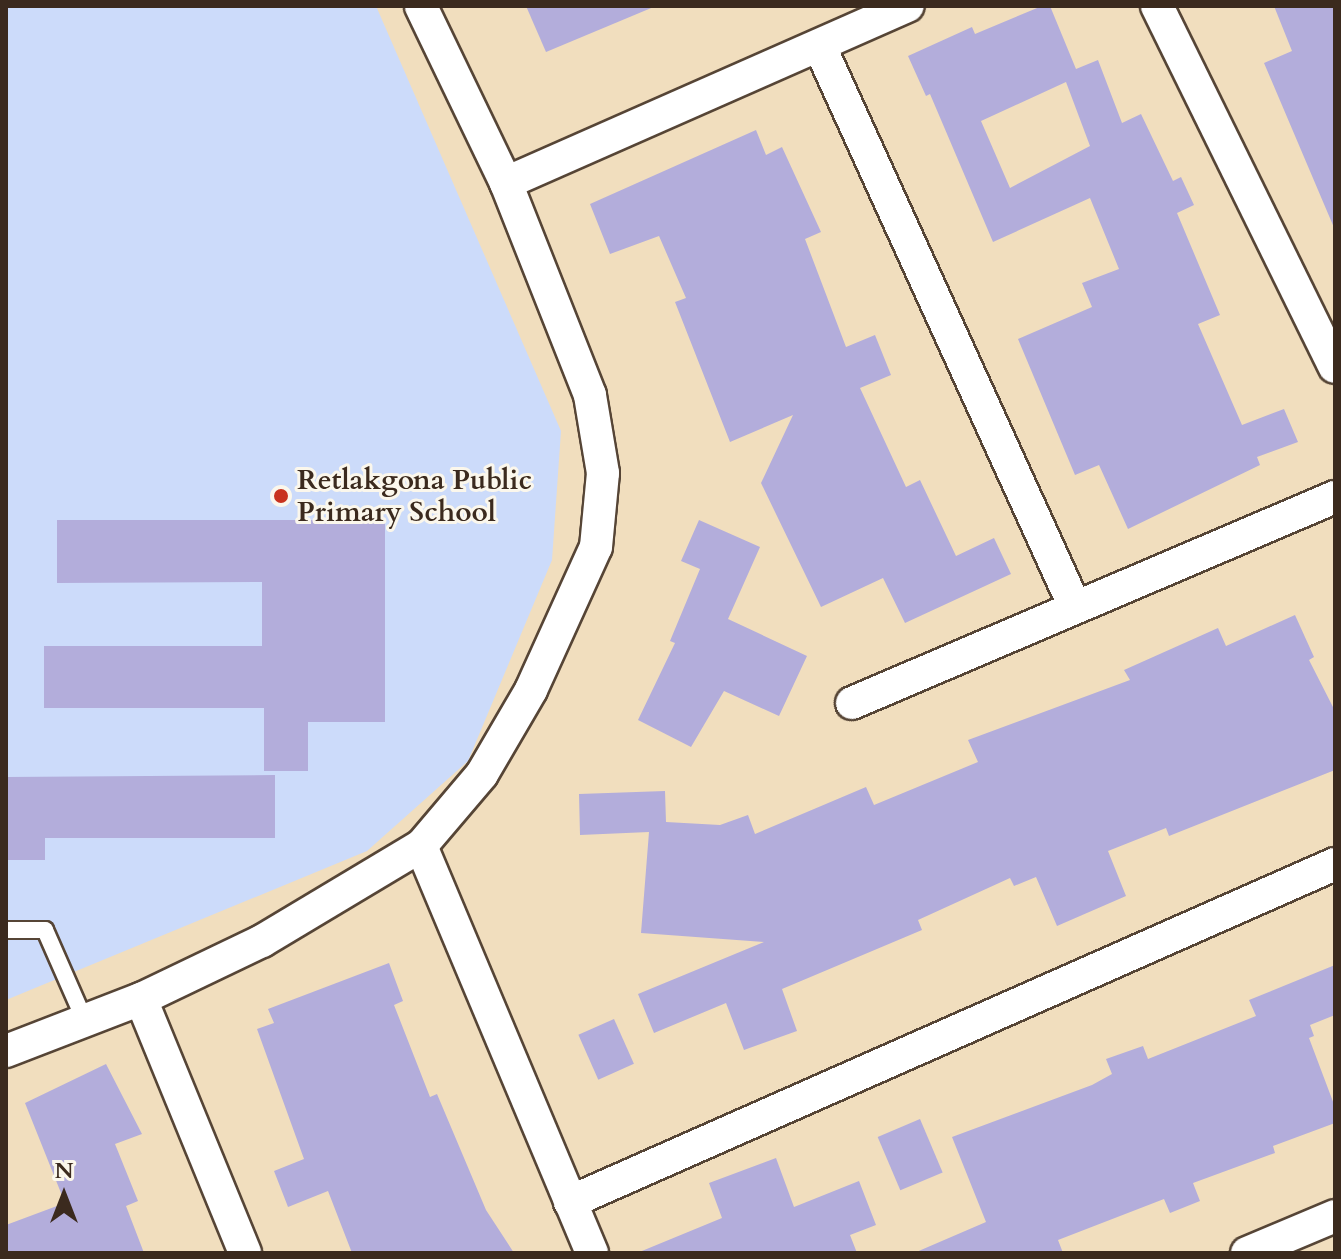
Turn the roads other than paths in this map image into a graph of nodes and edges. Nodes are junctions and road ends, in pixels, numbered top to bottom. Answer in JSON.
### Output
{"nodes":[{"id":1,"x":421,"y":6,"type":"edge"},
{"id":2,"x":908,"y":6,"type":"edge"},
{"id":3,"x":1157,"y":6,"type":"edge"},
{"id":4,"x":820,"y":47,"type":"junction"},
{"id":5,"x":506,"y":183,"type":"junction"},
{"id":6,"x":1335,"y":367,"type":"edge"},
{"id":7,"x":1335,"y":497,"type":"edge"},
{"id":8,"x":1075,"y":607,"type":"junction"},
{"id":9,"x":852,"y":703,"type":"dead end"},
{"id":10,"x":421,"y":846,"type":"junction"},
{"id":11,"x":1335,"y":864,"type":"edge"},
{"id":12,"x":6,"y":930,"type":"edge"},
{"id":13,"x":141,"y":999,"type":"junction"},
{"id":14,"x":85,"y":1021,"type":"junction"},
{"id":15,"x":6,"y":1051,"type":"edge"},
{"id":16,"x":570,"y":1202,"type":"junction"},
{"id":17,"x":1335,"y":1216,"type":"edge"},
{"id":18,"x":245,"y":1253,"type":"edge"},
{"id":19,"x":592,"y":1253,"type":"edge"},
{"id":20,"x":1247,"y":1253,"type":"edge"}],
"edges":[{"from":1,"to":5,"type":"street"},
{"from":2,"to":4,"type":"street"},
{"from":3,"to":6,"type":"street"},
{"from":4,"to":5,"type":"street"},
{"from":4,"to":8,"type":"street"},
{"from":5,"to":10,"type":"street"},
{"from":7,"to":8,"type":"street"},
{"from":8,"to":9,"type":"street"},
{"from":10,"to":13,"type":"street"},
{"from":10,"to":16,"type":"street"},
{"from":11,"to":16,"type":"street"},
{"from":12,"to":14,"type":"lane"},
{"from":13,"to":14,"type":"street"},
{"from":13,"to":18,"type":"street"},
{"from":14,"to":15,"type":"street"},
{"from":16,"to":19,"type":"street"},
{"from":17,"to":20,"type":"street"}]}
